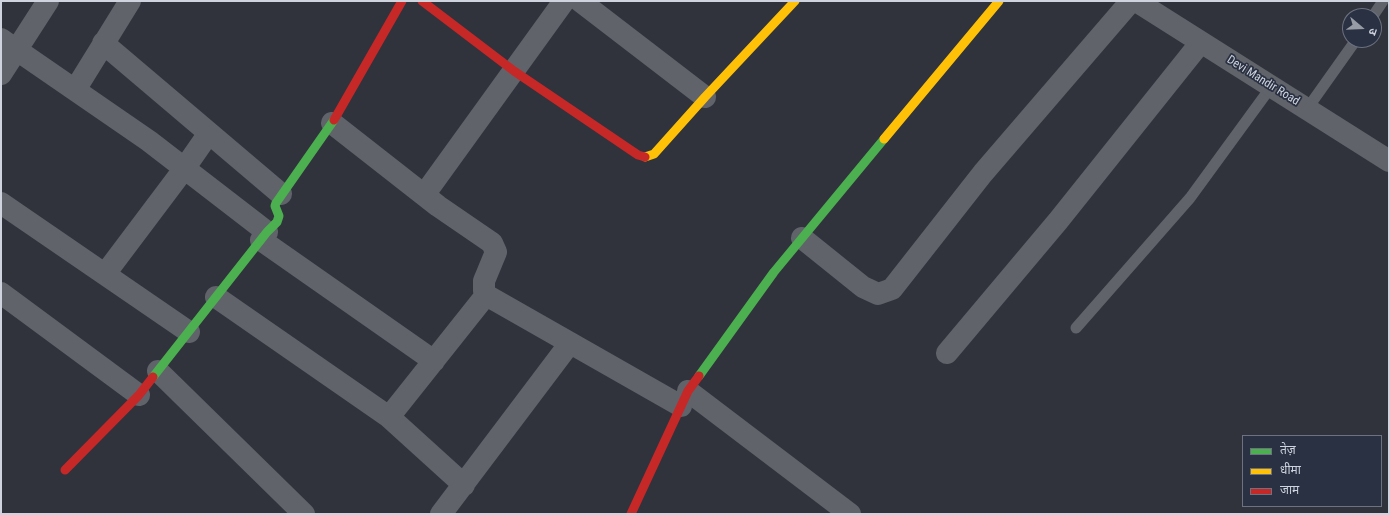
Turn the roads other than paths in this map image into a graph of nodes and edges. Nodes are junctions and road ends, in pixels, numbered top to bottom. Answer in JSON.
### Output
{"nodes":[{"id":1,"x":48,"y":1,"type":"edge"},
{"id":2,"x":130,"y":1,"type":"edge"},
{"id":3,"x":402,"y":1,"type":"edge"},
{"id":4,"x":422,"y":1,"type":"edge"},
{"id":5,"x":564,"y":1,"type":"edge"},
{"id":6,"x":580,"y":1,"type":"edge"},
{"id":7,"x":795,"y":1,"type":"edge"},
{"id":8,"x":999,"y":1,"type":"edge"},
{"id":9,"x":1131,"y":1,"type":"edge"},
{"id":10,"x":1136,"y":1,"type":"edge"},
{"id":11,"x":1201,"y":42,"type":"junction"},
{"id":12,"x":103,"y":43,"type":"junction"},
{"id":13,"x":9,"y":45,"type":"edge"},
{"id":14,"x":1350,"y":48,"type":"edge"},
{"id":15,"x":514,"y":71,"type":"junction"},
{"id":16,"x":1,"y":74,"type":"edge"},
{"id":17,"x":1271,"y":87,"type":"junction"},
{"id":18,"x":74,"y":90,"type":"junction"},
{"id":19,"x":705,"y":97,"type":"junction"},
{"id":20,"x":1307,"y":109,"type":"junction"},
{"id":21,"x":332,"y":123,"type":"junction"},
{"id":22,"x":209,"y":133,"type":"junction"},
{"id":23,"x":1389,"y":161,"type":"edge"},
{"id":24,"x":184,"y":169,"type":"junction"},
{"id":25,"x":281,"y":194,"type":"junction"},
{"id":26,"x":424,"y":195,"type":"junction"},
{"id":27,"x":1,"y":203,"type":"edge"},
{"id":28,"x":264,"y":236,"type":"junction"},
{"id":29,"x":802,"y":238,"type":"junction"},
{"id":30,"x":105,"y":274,"type":"junction"},
{"id":31,"x":1,"y":293,"type":"edge"},
{"id":32,"x":486,"y":295,"type":"junction"},
{"id":33,"x":216,"y":297,"type":"junction"},
{"id":34,"x":1076,"y":328,"type":"dead end"},
{"id":35,"x":189,"y":332,"type":"junction"},
{"id":36,"x":570,"y":343,"type":"junction"},
{"id":37,"x":947,"y":353,"type":"dead end"},
{"id":38,"x":434,"y":361,"type":"junction"},
{"id":39,"x":158,"y":371,"type":"junction"},
{"id":40,"x":139,"y":395,"type":"junction"},
{"id":41,"x":684,"y":398,"type":"junction"},
{"id":42,"x":389,"y":417,"type":"junction"},
{"id":43,"x":65,"y":470,"type":"dead end"},
{"id":44,"x":464,"y":485,"type":"junction"},
{"id":45,"x":304,"y":514,"type":"edge"},
{"id":46,"x":442,"y":514,"type":"edge"},
{"id":47,"x":631,"y":514,"type":"edge"},
{"id":48,"x":850,"y":514,"type":"edge"}],
"edges":[{"from":1,"to":13,"type":"street"},
{"from":2,"to":12,"type":"street"},
{"from":3,"to":21,"type":"street"},
{"from":4,"to":15,"type":"street"},
{"from":5,"to":15,"type":"street"},
{"from":6,"to":19,"type":"street"},
{"from":7,"to":19,"type":"street"},
{"from":8,"to":29,"type":"street"},
{"from":9,"to":29,"type":"street"},
{"from":10,"to":11,"type":"street","name":"Devi Mandir Road"},
{"from":11,"to":17,"type":"street","name":"Devi Mandir Road"},
{"from":11,"to":37,"type":"street"},
{"from":12,"to":18,"type":"street"},
{"from":12,"to":22,"type":"street"},
{"from":13,"to":16,"type":"street"},
{"from":13,"to":18,"type":"street"},
{"from":14,"to":20,"type":"lane"},
{"from":15,"to":19,"type":"street"},
{"from":15,"to":26,"type":"street"},
{"from":17,"to":20,"type":"street","name":"Devi Mandir Road"},
{"from":17,"to":34,"type":"lane"},
{"from":18,"to":24,"type":"street"},
{"from":20,"to":23,"type":"street","name":"Devi Mandir Road"},
{"from":21,"to":25,"type":"street"},
{"from":21,"to":26,"type":"street"},
{"from":22,"to":24,"type":"street"},
{"from":22,"to":25,"type":"street"},
{"from":24,"to":28,"type":"street"},
{"from":24,"to":30,"type":"street"},
{"from":25,"to":28,"type":"street"},
{"from":26,"to":32,"type":"street"},
{"from":27,"to":30,"type":"street"},
{"from":28,"to":33,"type":"street"},
{"from":28,"to":38,"type":"street"},
{"from":29,"to":41,"type":"street"},
{"from":30,"to":35,"type":"street"},
{"from":31,"to":40,"type":"street"},
{"from":32,"to":36,"type":"street"},
{"from":32,"to":38,"type":"street"},
{"from":33,"to":35,"type":"street"},
{"from":33,"to":42,"type":"street"},
{"from":35,"to":39,"type":"street"},
{"from":36,"to":41,"type":"street"},
{"from":36,"to":44,"type":"street"},
{"from":38,"to":42,"type":"street"},
{"from":39,"to":40,"type":"street"},
{"from":39,"to":45,"type":"street"},
{"from":40,"to":43,"type":"street"},
{"from":41,"to":47,"type":"street"},
{"from":41,"to":48,"type":"street"},
{"from":42,"to":44,"type":"street"},
{"from":44,"to":46,"type":"street"}]}
